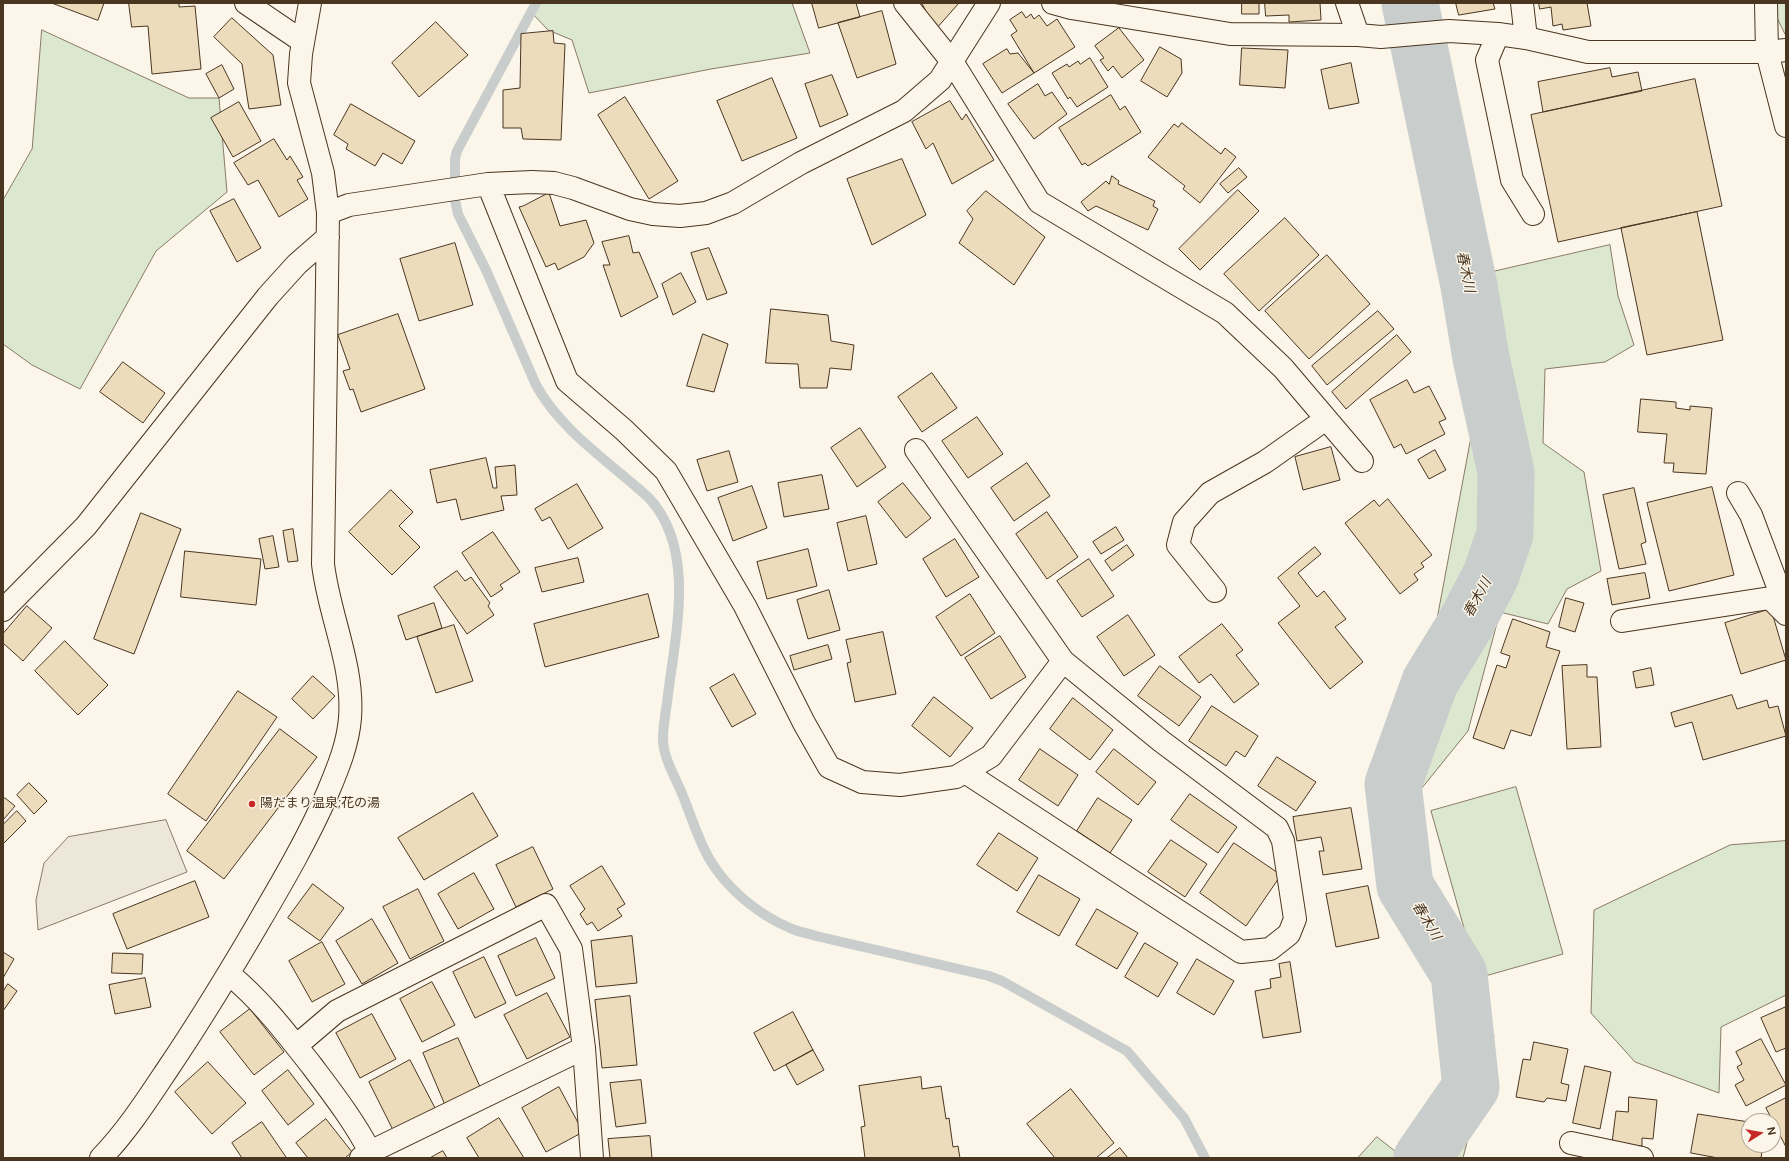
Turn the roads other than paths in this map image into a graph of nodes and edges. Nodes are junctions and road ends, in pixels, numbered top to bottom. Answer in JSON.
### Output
{"nodes":[{"id":1,"x":246,"y":3,"type":"edge"},
{"id":2,"x":310,"y":3,"type":"edge"},
{"id":3,"x":905,"y":3,"type":"edge"},
{"id":4,"x":989,"y":3,"type":"edge"},
{"id":5,"x":1053,"y":3,"type":"edge"},
{"id":6,"x":1347,"y":3,"type":"edge"},
{"id":7,"x":1522,"y":3,"type":"edge"},
{"id":8,"x":1766,"y":3,"type":"edge"},
{"id":9,"x":1498,"y":34,"type":"junction"},
{"id":10,"x":1358,"y":35,"type":"junction"},
{"id":11,"x":1526,"y":38,"type":"junction"},
{"id":12,"x":302,"y":41,"type":"junction"},
{"id":13,"x":1776,"y":51,"type":"edge"},
{"id":14,"x":953,"y":63,"type":"junction"},
{"id":15,"x":1786,"y":126,"type":"edge"},
{"id":16,"x":488,"y":184,"type":"junction"},
{"id":17,"x":328,"y":213,"type":"junction"},
{"id":18,"x":1533,"y":214,"type":"dead end"},
{"id":19,"x":328,"y":237,"type":"junction"},
{"id":20,"x":1326,"y":419,"type":"junction"},
{"id":21,"x":916,"y":450,"type":"dead end"},
{"id":22,"x":1362,"y":462,"type":"dead end"},
{"id":23,"x":1738,"y":493,"type":"dead end"},
{"id":24,"x":1215,"y":591,"type":"dead end"},
{"id":25,"x":1786,"y":608,"type":"edge"},
{"id":26,"x":3,"y":610,"type":"edge"},
{"id":27,"x":1786,"y":614,"type":"edge"},
{"id":28,"x":1622,"y":622,"type":"dead end"},
{"id":29,"x":1062,"y":661,"type":"junction"},
{"id":30,"x":965,"y":772,"type":"junction"},
{"id":31,"x":229,"y":974,"type":"junction"},
{"id":32,"x":296,"y":1046,"type":"junction"},
{"id":33,"x":584,"y":1048,"type":"junction"},
{"id":34,"x":1571,"y":1143,"type":"dead end"},
{"id":35,"x":365,"y":1155,"type":"edge"},
{"id":36,"x":101,"y":1158,"type":"edge"},
{"id":37,"x":592,"y":1158,"type":"edge"},
{"id":38,"x":1642,"y":1158,"type":"edge"}],
"edges":[{"from":1,"to":12,"type":"street"},
{"from":2,"to":12,"type":"street"},
{"from":3,"to":14,"type":"street"},
{"from":4,"to":14,"type":"street"},
{"from":5,"to":10,"type":"street"},
{"from":6,"to":10,"type":"street"},
{"from":7,"to":11,"type":"street"},
{"from":8,"to":13,"type":"street"},
{"from":9,"to":10,"type":"street"},
{"from":9,"to":11,"type":"street"},
{"from":9,"to":18,"type":"street"},
{"from":11,"to":13,"type":"street"},
{"from":12,"to":17,"type":"street"},
{"from":13,"to":15,"type":"street"},
{"from":14,"to":16,"type":"street"},
{"from":14,"to":20,"type":"street"},
{"from":16,"to":17,"type":"street"},
{"from":16,"to":30,"type":"street"},
{"from":17,"to":19,"type":"street"},
{"from":19,"to":26,"type":"street"},
{"from":19,"to":31,"type":"street"},
{"from":20,"to":22,"type":"street"},
{"from":20,"to":24,"type":"street"},
{"from":21,"to":29,"type":"street"},
{"from":23,"to":25,"type":"street"},
{"from":27,"to":28,"type":"street"},
{"from":29,"to":30,"type":"street"},
{"from":29,"to":30,"type":"street"},
{"from":31,"to":32,"type":"street"},
{"from":31,"to":36,"type":"street"},
{"from":32,"to":33,"type":"street"},
{"from":32,"to":35,"type":"street"},
{"from":33,"to":35,"type":"street"},
{"from":33,"to":37,"type":"street"},
{"from":34,"to":38,"type":"street"}]}
